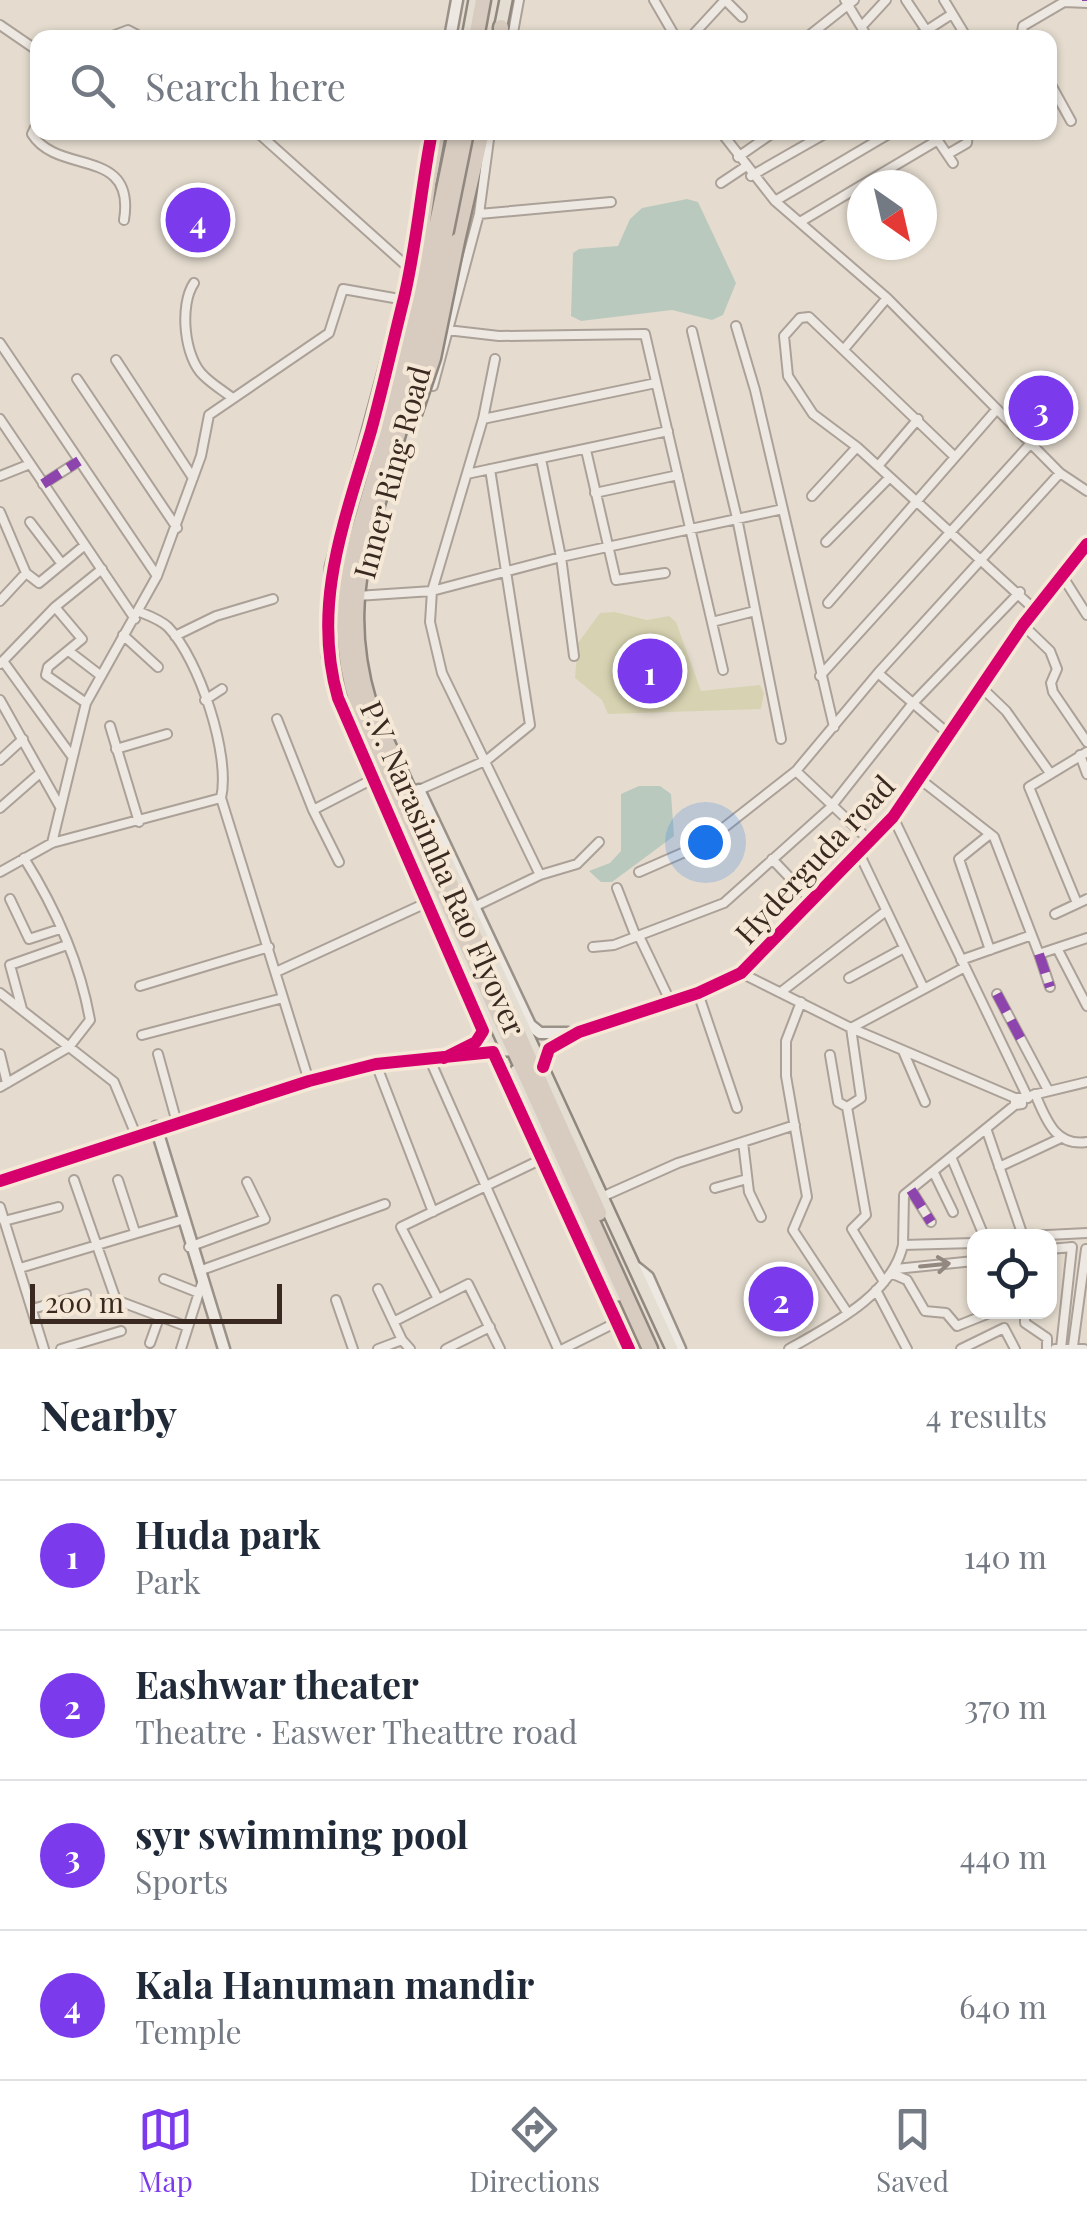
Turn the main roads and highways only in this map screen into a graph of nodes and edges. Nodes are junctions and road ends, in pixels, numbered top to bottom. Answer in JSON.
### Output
{"nodes":[{"id":1,"x":475,"y":0,"type":"edge"},
{"id":2,"x":483,"y":0,"type":"edge"},
{"id":3,"x":492,"y":0,"type":"edge"},
{"id":4,"x":506,"y":0,"type":"edge"},
{"id":5,"x":473,"y":30,"type":"edge"},
{"id":6,"x":474,"y":30,"type":"edge"},
{"id":7,"x":486,"y":30,"type":"edge"},
{"id":8,"x":503,"y":30,"type":"edge"},
{"id":9,"x":434,"y":140,"type":"edge"},
{"id":10,"x":452,"y":140,"type":"edge"},
{"id":11,"x":452,"y":140,"type":"edge"},
{"id":12,"x":464,"y":140,"type":"edge"},
{"id":13,"x":472,"y":140,"type":"edge"},
{"id":14,"x":480,"y":140,"type":"edge"},
{"id":15,"x":366,"y":521,"type":"junction"},
{"id":16,"x":647,"y":1349,"type":"edge"},
{"id":17,"x":660,"y":1349,"type":"edge"},
{"id":18,"x":672,"y":1349,"type":"edge"}],
"edges":[{"from":1,"to":5,"type":"main road"},
{"from":2,"to":6,"type":"highway"},
{"from":3,"to":7,"type":"highway"},
{"from":4,"to":8,"type":"main road"},
{"from":9,"to":15,"type":"highway","bridge":true},
{"from":10,"to":15,"type":"main road","name":"Inner Ring Road"},
{"from":11,"to":15,"type":"highway","name":"P.V. Narasimha Rao Flyover","bridge":true},
{"from":12,"to":15,"type":"highway","name":"P.V. Narasimha Rao Flyover","bridge":true},
{"from":13,"to":15,"type":"main road","name":"Inner Ring Road"},
{"from":14,"to":15,"type":"highway","bridge":true},
{"from":15,"to":16,"type":"highway","name":"P.V. Narasimha Rao Flyover"},
{"from":15,"to":16,"type":"main road","name":"Inner Ring Road"},
{"from":15,"to":17,"type":"highway","name":"P.V. Narasimha Rao Flyover"},
{"from":15,"to":18,"type":"main road","name":"Inner Ring Road"}]}
